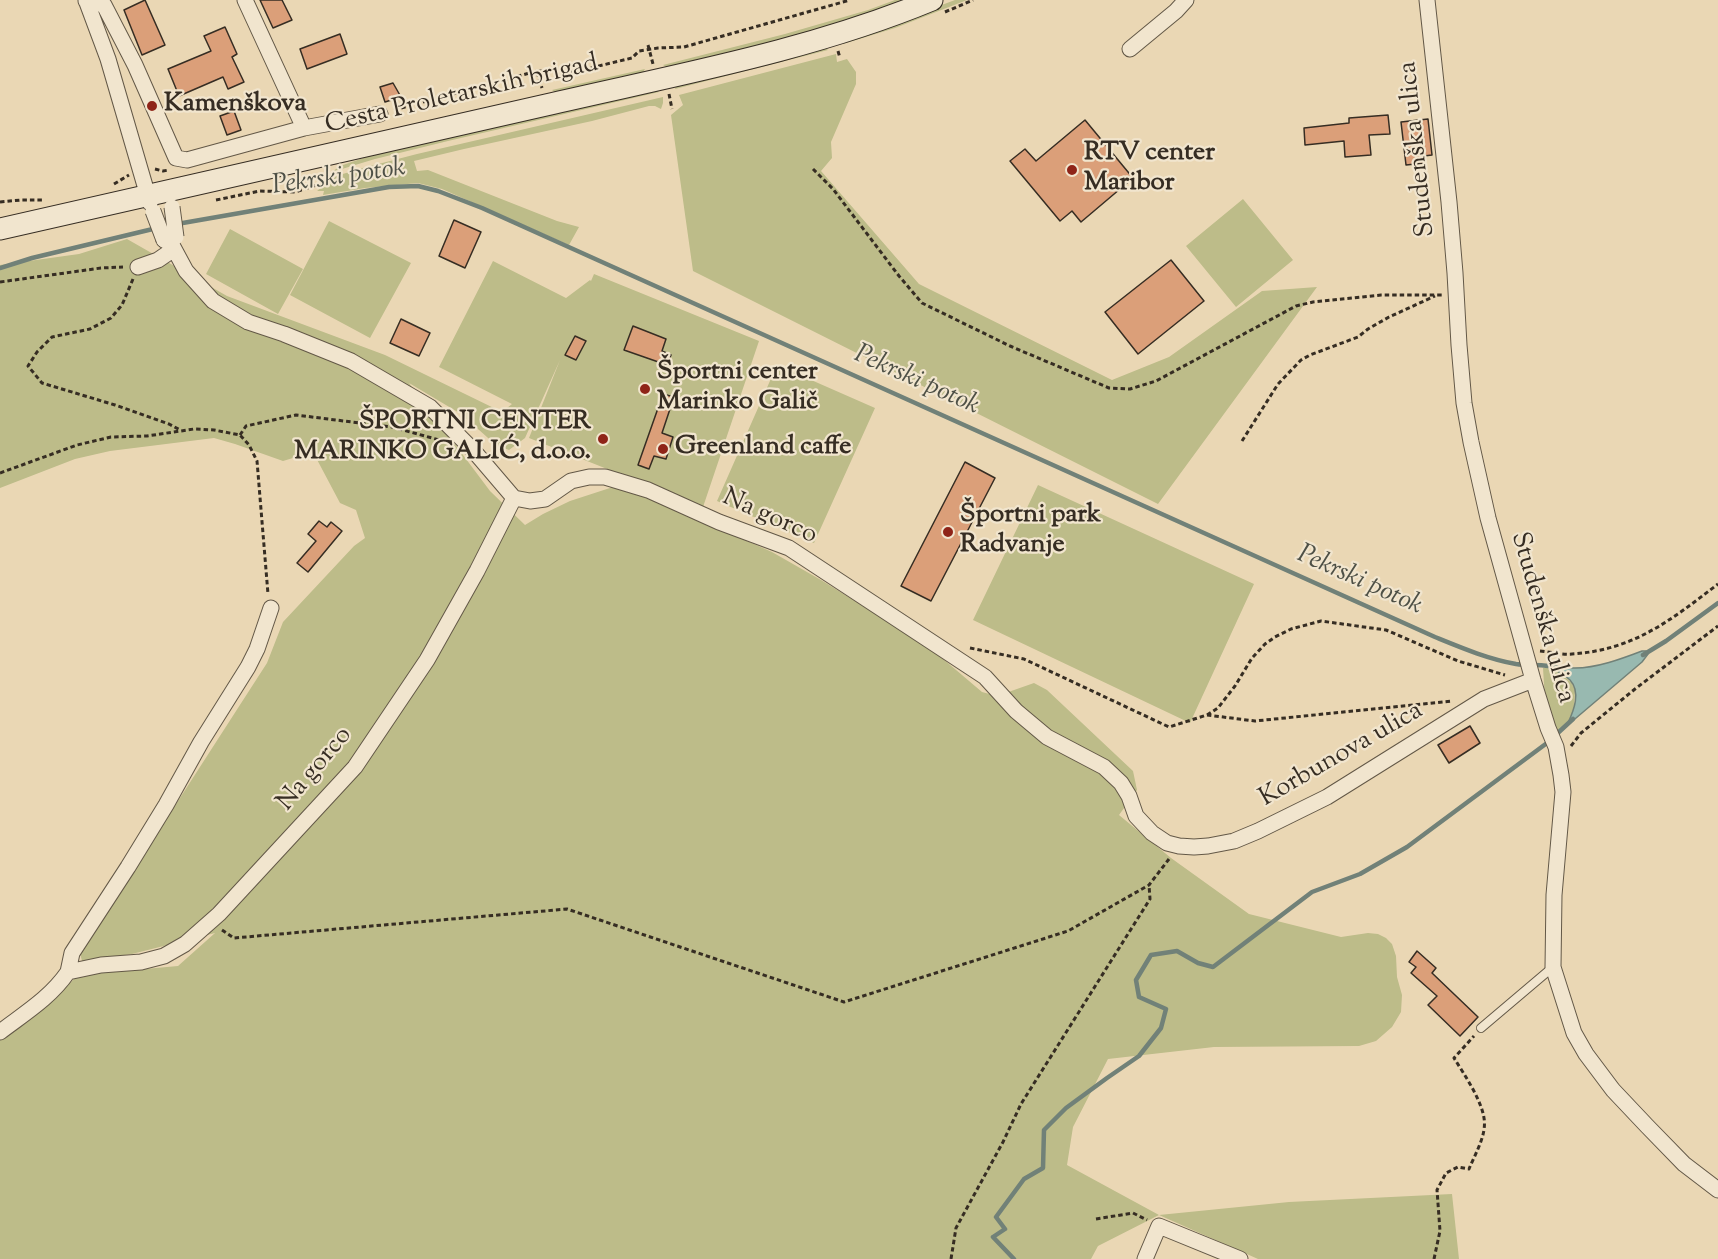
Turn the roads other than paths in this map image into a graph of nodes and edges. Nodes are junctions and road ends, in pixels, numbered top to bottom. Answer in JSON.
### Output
{"nodes":[{"id":1,"x":86,"y":0,"type":"edge"},
{"id":2,"x":245,"y":0,"type":"edge"},
{"id":3,"x":932,"y":0,"type":"edge"},
{"id":4,"x":1186,"y":0,"type":"edge"},
{"id":5,"x":1427,"y":0,"type":"edge"},
{"id":6,"x":1130,"y":49,"type":"dead end"},
{"id":7,"x":380,"y":114,"type":"road end"},
{"id":8,"x":304,"y":128,"type":"junction"},
{"id":9,"x":171,"y":198,"type":"junction"},
{"id":10,"x":150,"y":203,"type":"junction"},
{"id":11,"x":0,"y":229,"type":"edge"},
{"id":12,"x":171,"y":243,"type":"junction"},
{"id":13,"x":138,"y":267,"type":"road end"},
{"id":14,"x":514,"y":498,"type":"junction"},
{"id":15,"x":271,"y":608,"type":"road end"},
{"id":16,"x":985,"y":677,"type":"joint"},
{"id":17,"x":1529,"y":679,"type":"junction"},
{"id":18,"x":1553,"y":968,"type":"junction"},
{"id":19,"x":68,"y":972,"type":"junction"},
{"id":20,"x":1481,"y":1028,"type":"road end"},
{"id":21,"x":0,"y":1032,"type":"edge"},
{"id":22,"x":1718,"y":1190,"type":"edge"},
{"id":23,"x":1145,"y":1259,"type":"edge"},
{"id":24,"x":1240,"y":1259,"type":"edge"}],
"edges":[{"from":1,"to":8,"type":"street"},
{"from":1,"to":10,"type":"street"},
{"from":2,"to":8,"type":"street"},
{"from":3,"to":9,"type":"main road","name":"Cesta Proletarskih brigad"},
{"from":4,"to":6,"type":"street"},
{"from":5,"to":17,"type":"street","name":"Studenška ulica"},
{"from":7,"to":8,"type":"street"},
{"from":9,"to":10,"type":"main road","name":"Cesta Proletarskih brigad"},
{"from":9,"to":12,"type":"street","bridge":true},
{"from":10,"to":11,"type":"main road","name":"Cesta Proletarskih brigad"},
{"from":10,"to":12,"type":"street","bridge":true},
{"from":12,"to":13,"type":"street"},
{"from":12,"to":14,"type":"street"},
{"from":14,"to":16,"type":"street","name":"Na gorco"},
{"from":14,"to":19,"type":"street","name":"Na gorco"},
{"from":15,"to":19,"type":"street"},
{"from":16,"to":17,"type":"street","name":"Korbunova ulica"},
{"from":17,"to":18,"type":"street","name":"Studenška ulica"},
{"from":18,"to":20,"type":"lane"},
{"from":18,"to":22,"type":"street","name":"Studenška ulica"},
{"from":19,"to":21,"type":"street"},
{"from":23,"to":24,"type":"street"}]}
